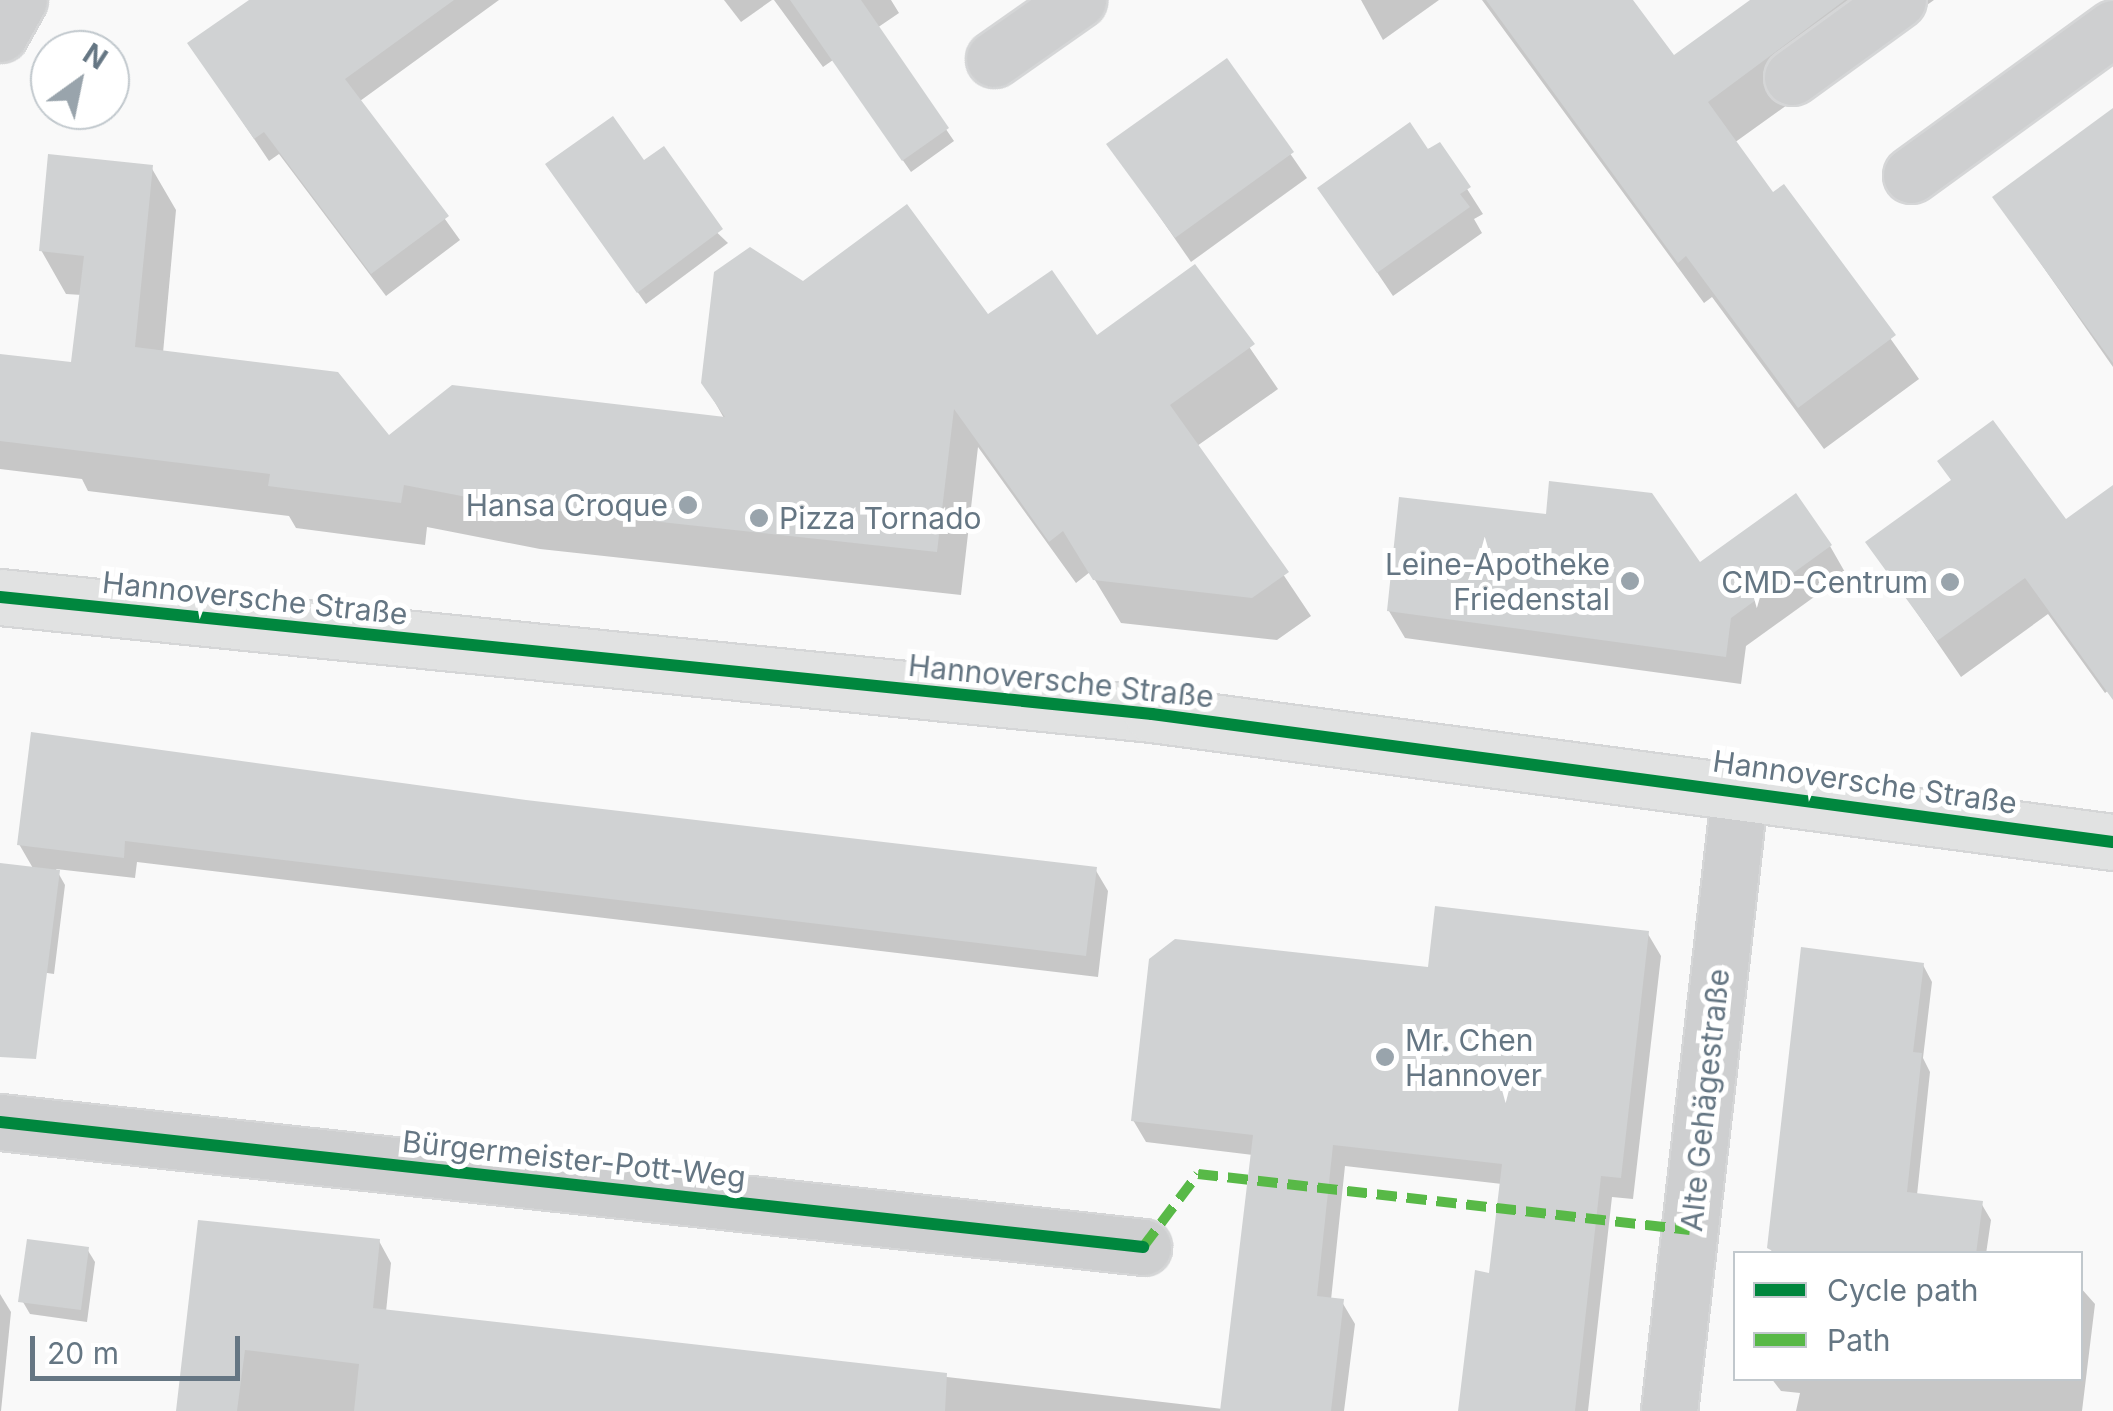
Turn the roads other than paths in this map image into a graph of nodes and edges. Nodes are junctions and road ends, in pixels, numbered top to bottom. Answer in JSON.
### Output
{"nodes":[{"id":1,"x":18,"y":0,"type":"edge"},
{"id":2,"x":1078,"y":0,"type":"edge"},
{"id":3,"x":1898,"y":0,"type":"edge"},
{"id":4,"x":2113,"y":28,"type":"edge"},
{"id":5,"x":0,"y":34,"type":"edge"},
{"id":6,"x":994,"y":59,"type":"dead end"},
{"id":7,"x":1792,"y":77,"type":"dead end"},
{"id":8,"x":1910,"y":175,"type":"dead end"},
{"id":9,"x":0,"y":597,"type":"edge"},
{"id":10,"x":1740,"y":789,"type":"junction"},
{"id":11,"x":2113,"y":842,"type":"edge"},
{"id":12,"x":0,"y":1122,"type":"edge"},
{"id":13,"x":1143,"y":1247,"type":"dead end"},
{"id":14,"x":1669,"y":1411,"type":"edge"}],
"edges":[{"from":1,"to":5,"type":"street"},
{"from":2,"to":6,"type":"street"},
{"from":3,"to":7,"type":"street"},
{"from":4,"to":8,"type":"street"},
{"from":9,"to":10,"type":"main road","name":"Hannoversche Straße"},
{"from":10,"to":11,"type":"main road","name":"Hannoversche Straße"},
{"from":10,"to":14,"type":"street","name":"Alte Gehägestraße"},
{"from":12,"to":13,"type":"street","name":"Bürgermeister-Pott-Weg"}]}
